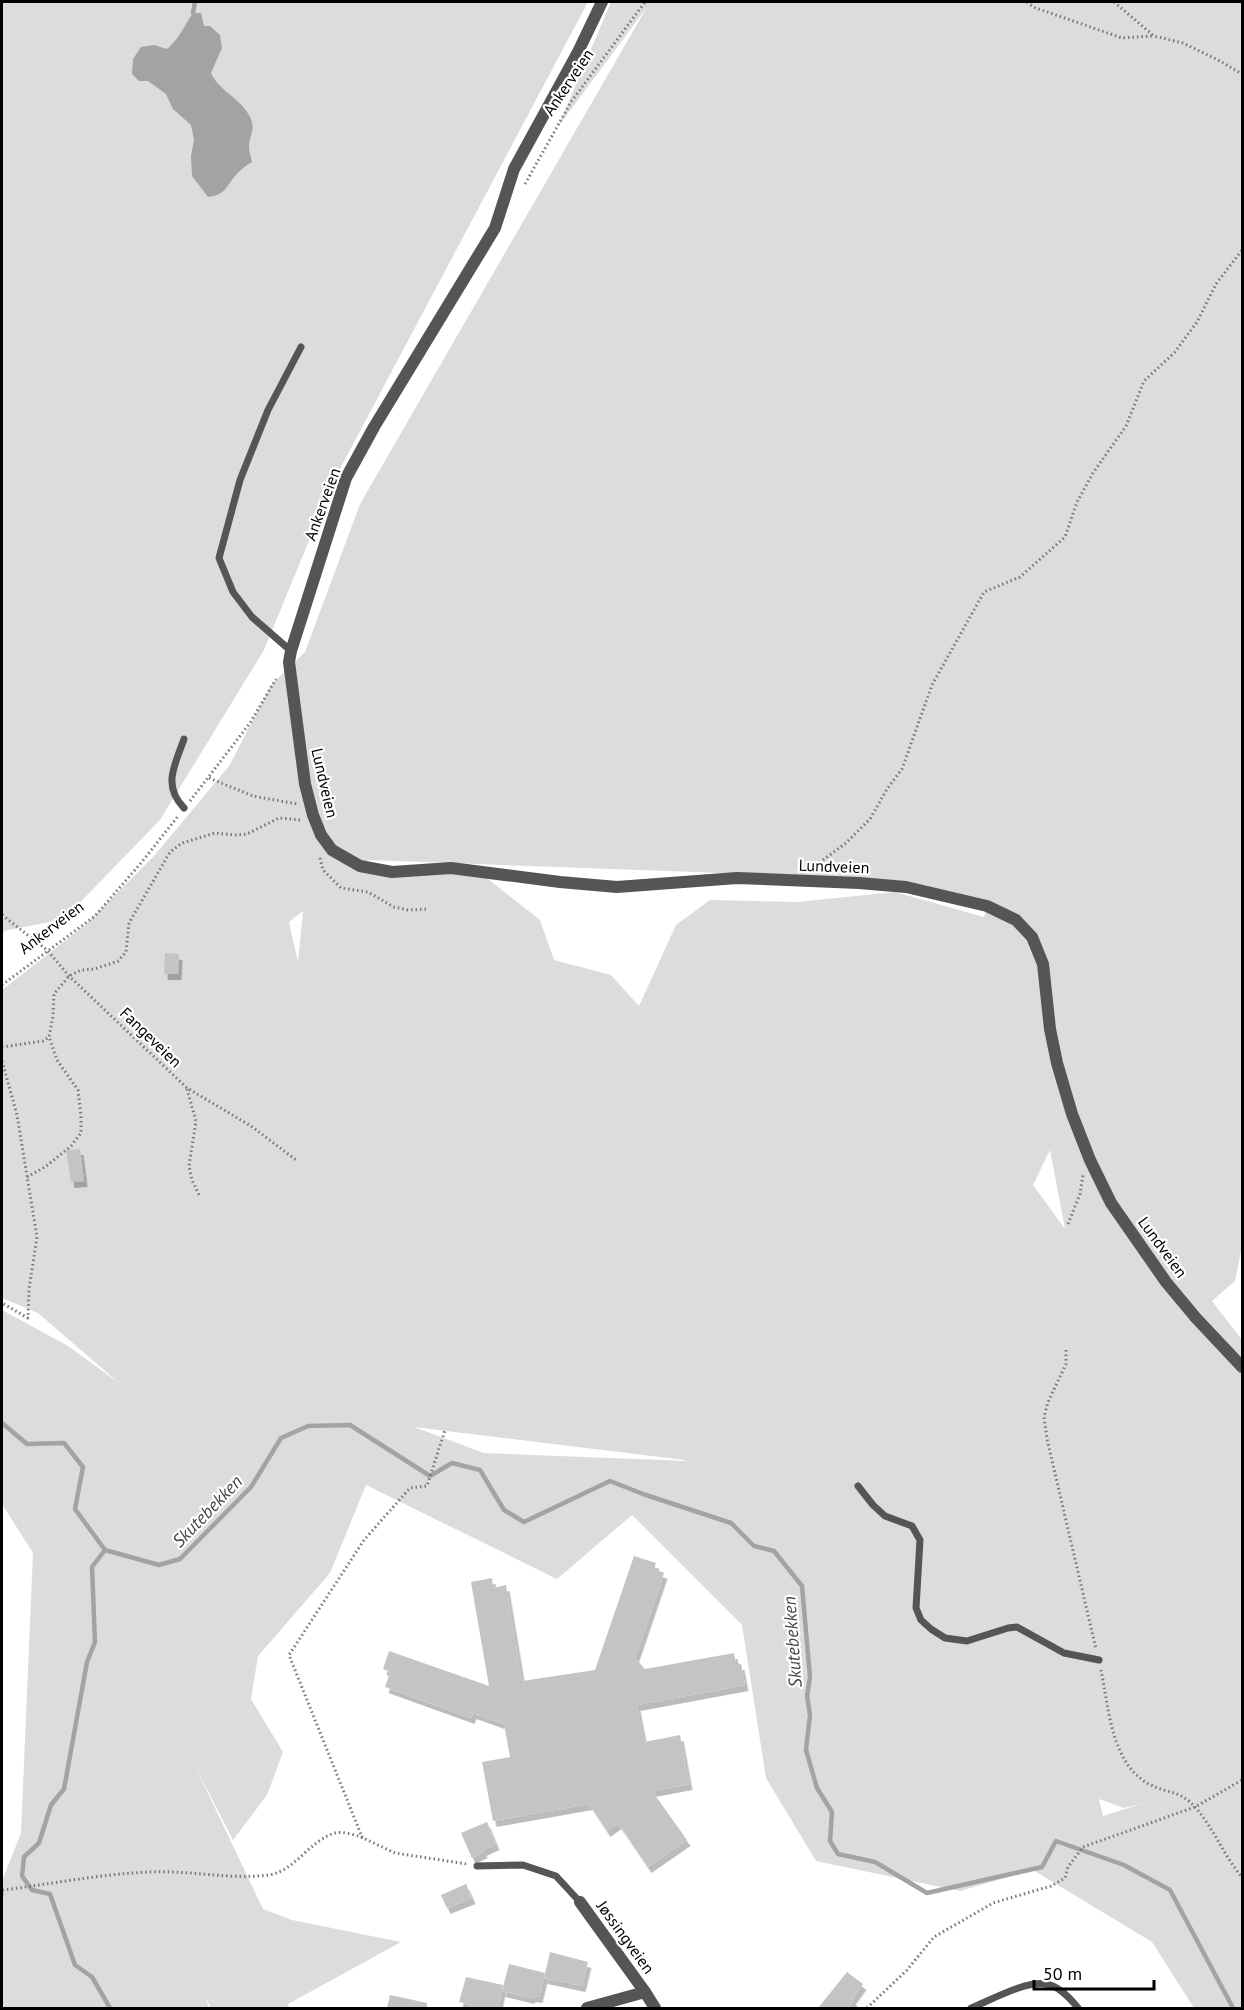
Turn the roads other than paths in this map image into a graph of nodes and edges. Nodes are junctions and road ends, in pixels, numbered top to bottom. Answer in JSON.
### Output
{"nodes":[{"id":1,"x":602,"y":2,"type":"edge"},
{"id":2,"x":301,"y":347,"type":"dead end"},
{"id":3,"x":290,"y":657,"type":"junction"},
{"id":4,"x":184,"y":739,"type":"dead end"},
{"id":5,"x":184,"y":808,"type":"road end"},
{"id":6,"x":1242,"y":1367,"type":"edge"},
{"id":7,"x":858,"y":1486,"type":"dead end"},
{"id":8,"x":1099,"y":1660,"type":"road end"},
{"id":9,"x":477,"y":1866,"type":"road end"},
{"id":10,"x":580,"y":1902,"type":"joint"},
{"id":11,"x":645,"y":1992,"type":"junction"},
{"id":12,"x":587,"y":2008,"type":"edge"},
{"id":13,"x":655,"y":2008,"type":"edge"},
{"id":14,"x":971,"y":2008,"type":"edge"},
{"id":15,"x":1078,"y":2008,"type":"edge"}],
"edges":[{"from":1,"to":3,"type":"street","name":"Ankerveien"},
{"from":2,"to":3,"type":"lane"},
{"from":3,"to":6,"type":"street","name":"Lundveien"},
{"from":4,"to":5,"type":"lane"},
{"from":7,"to":8,"type":"lane"},
{"from":9,"to":10,"type":"lane"},
{"from":10,"to":11,"type":"street","name":"Jøssingveien"},
{"from":11,"to":12,"type":"street","name":"Jøssingveien"},
{"from":11,"to":13,"type":"street","name":"Jøssingveien"},
{"from":14,"to":15,"type":"lane"}]}
